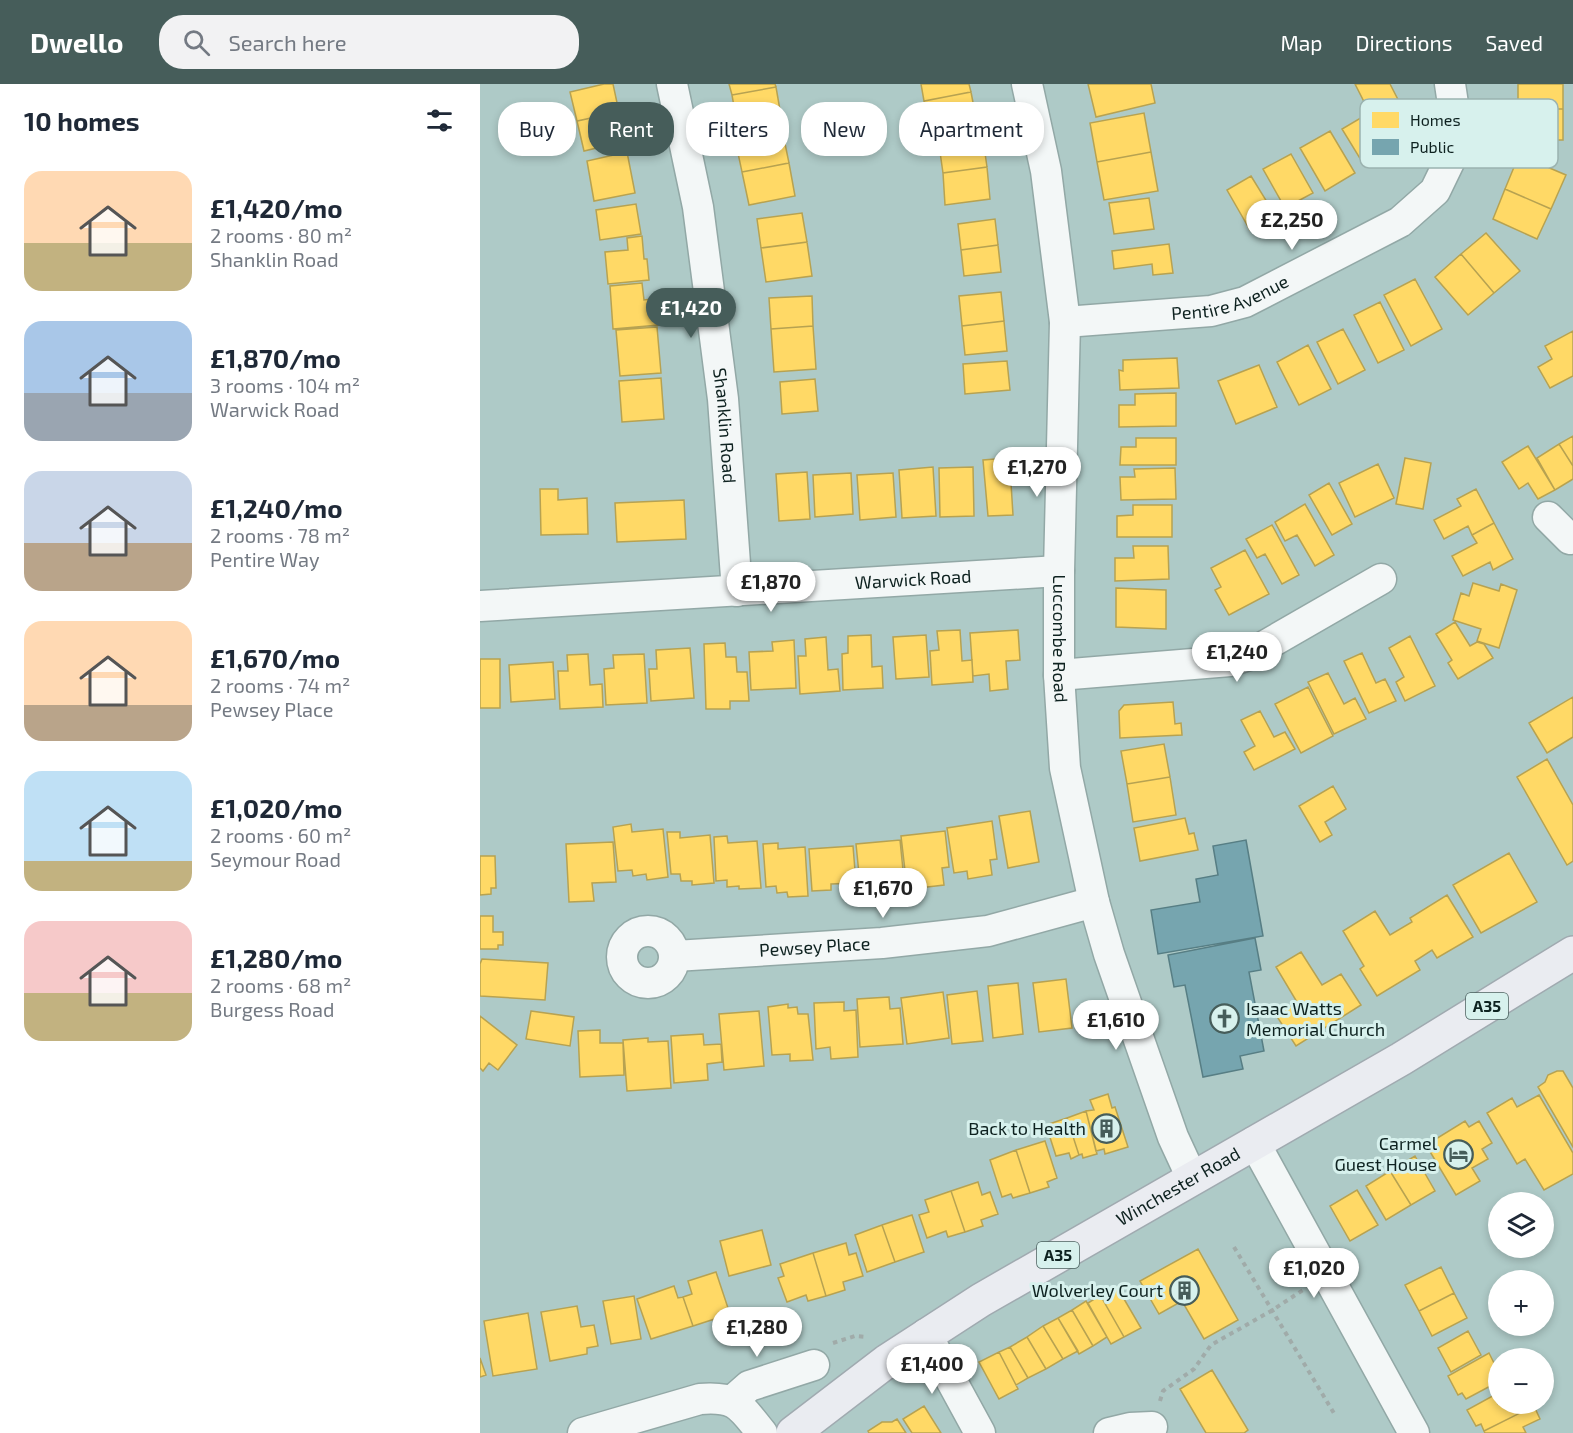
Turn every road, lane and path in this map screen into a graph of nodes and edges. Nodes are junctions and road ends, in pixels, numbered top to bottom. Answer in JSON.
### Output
{"nodes":[{"id":1,"x":672,"y":84,"type":"edge"},
{"id":2,"x":1027,"y":84,"type":"edge"},
{"id":3,"x":1450,"y":84,"type":"edge"},
{"id":4,"x":1452,"y":99,"type":"edge"},
{"id":5,"x":1446,"y":168,"type":"edge"},
{"id":6,"x":1065,"y":322,"type":"junction"},
{"id":7,"x":1548,"y":517,"type":"dead end"},
{"id":8,"x":1573,"y":537,"type":"edge"},
{"id":9,"x":1059,"y":571,"type":"junction"},
{"id":10,"x":1381,"y":579,"type":"dead end"},
{"id":11,"x":737,"y":591,"type":"junction"},
{"id":12,"x":480,"y":606,"type":"edge"},
{"id":13,"x":1059,"y":675,"type":"junction"},
{"id":14,"x":1094,"y":903,"type":"junction"},
{"id":15,"x":1573,"y":948,"type":"edge"},
{"id":16,"x":675,"y":956,"type":"dead end"},
{"id":17,"x":1254,"y":1142,"type":"junction"},
{"id":18,"x":1192,"y":1178,"type":"junction"},
{"id":19,"x":1234,"y":1247,"type":"dead end"},
{"id":20,"x":1306,"y":1288,"type":"dead end"},
{"id":21,"x":1271,"y":1311,"type":"junction"},
{"id":22,"x":926,"y":1334,"type":"junction"},
{"id":23,"x":814,"y":1365,"type":"dead end"},
{"id":24,"x":732,"y":1401,"type":"junction"},
{"id":25,"x":1335,"y":1415,"type":"dead end"},
{"id":26,"x":1152,"y":1427,"type":"joint"},
{"id":27,"x":583,"y":1433,"type":"edge"},
{"id":28,"x":762,"y":1433,"type":"edge"},
{"id":29,"x":793,"y":1433,"type":"edge"},
{"id":30,"x":980,"y":1433,"type":"edge"},
{"id":31,"x":1109,"y":1433,"type":"edge"},
{"id":32,"x":1414,"y":1433,"type":"edge"}],
"edges":[{"from":1,"to":11,"type":"street","name":"Shanklin Road"},
{"from":2,"to":6,"type":"street","name":"Luccombe Road"},
{"from":3,"to":4,"type":"street","name":"Pentire Avenue"},
{"from":5,"to":6,"type":"street","name":"Pentire Avenue"},
{"from":6,"to":9,"type":"street","name":"Luccombe Road"},
{"from":7,"to":8,"type":"street"},
{"from":9,"to":11,"type":"street","name":"Warwick Road"},
{"from":9,"to":13,"type":"street","name":"Luccombe Road"},
{"from":10,"to":13,"type":"street"},
{"from":11,"to":12,"type":"street","name":"Warwick Road"},
{"from":13,"to":14,"type":"street","name":"Luccombe Road"},
{"from":14,"to":16,"type":"street","name":"Pewsey Place"},
{"from":14,"to":18,"type":"street","name":"Luccombe Road"},
{"from":15,"to":17,"type":"main road","name":"Winchester Road","number":"A35"},
{"from":17,"to":18,"type":"main road","name":"Winchester Road","number":"A35"},
{"from":17,"to":32,"type":"street"},
{"from":18,"to":22,"type":"main road","name":"Winchester Road","number":"A35"},
{"from":19,"to":21,"type":"path"},
{"from":20,"to":21,"type":"path"},
{"from":21,"to":25,"type":"path"},
{"from":21,"to":26,"type":"path"},
{"from":22,"to":29,"type":"main road","name":"Winchester Road","number":"A35"},
{"from":22,"to":30,"type":"street"},
{"from":23,"to":24,"type":"street"},
{"from":24,"to":27,"type":"street"},
{"from":24,"to":28,"type":"street"},
{"from":26,"to":31,"type":"street"}]}
